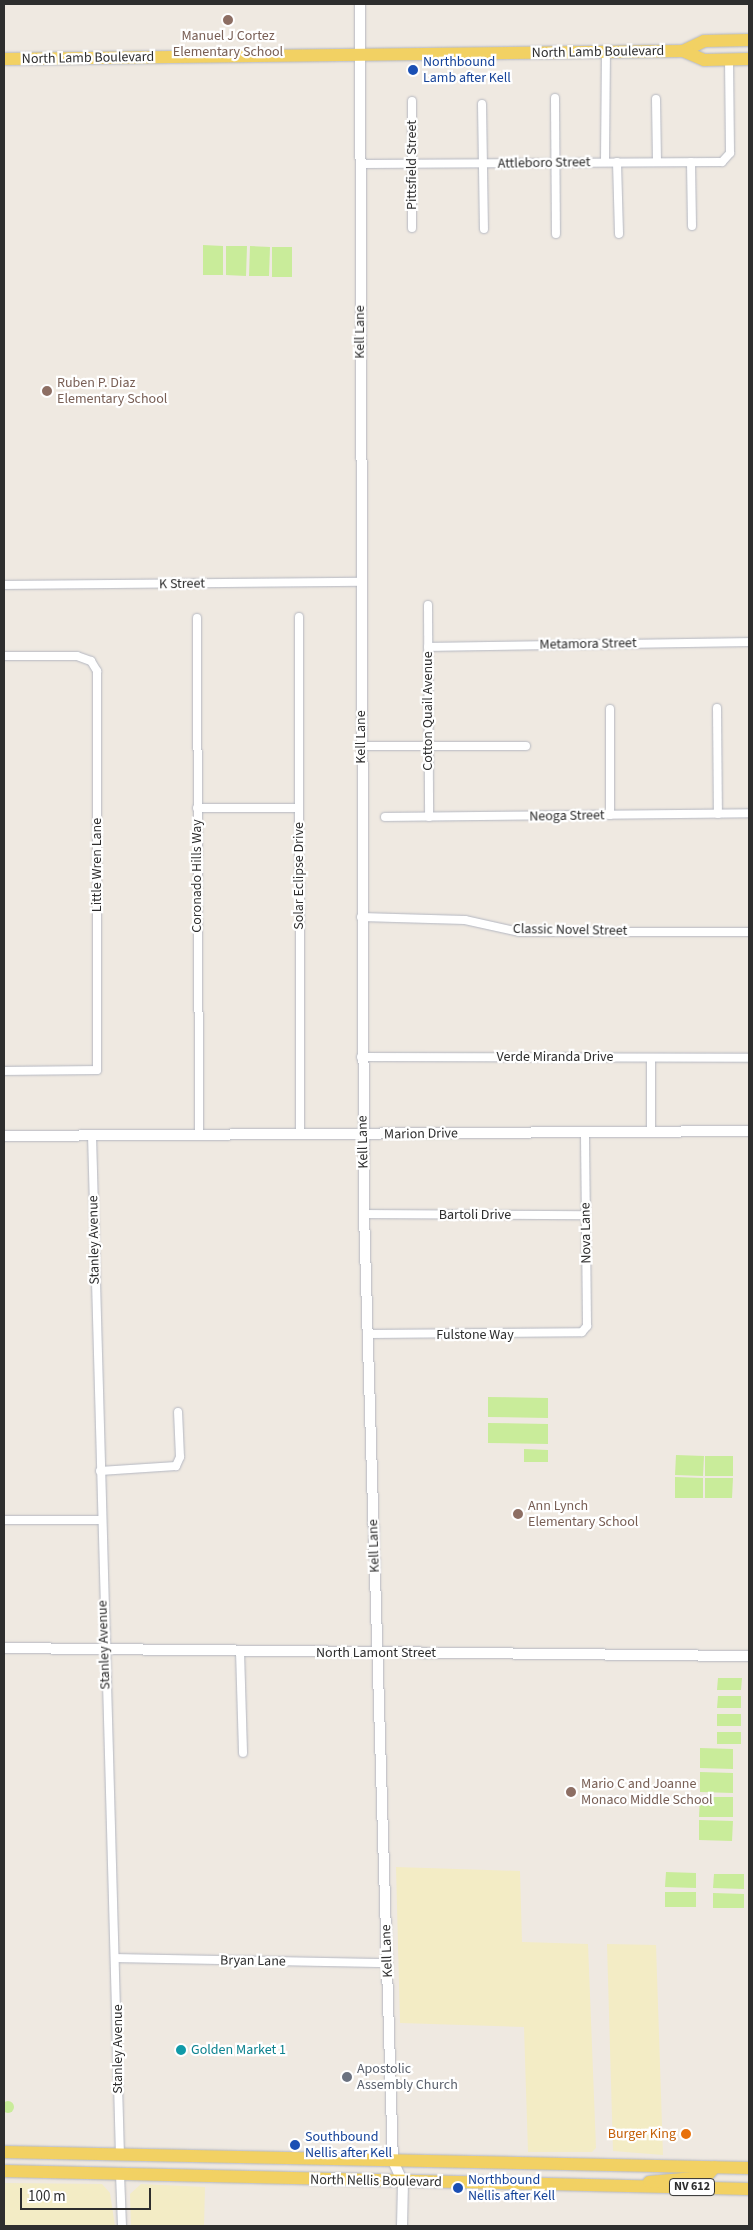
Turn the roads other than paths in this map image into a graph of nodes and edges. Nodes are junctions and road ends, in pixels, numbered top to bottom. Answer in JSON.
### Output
{"nodes":[{"id":1,"x":360,"y":4,"type":"edge"},
{"id":2,"x":749,"y":40,"type":"edge"},
{"id":3,"x":683,"y":51,"type":"junction"},
{"id":4,"x":606,"y":52,"type":"junction"},
{"id":5,"x":359,"y":54,"type":"junction"},
{"id":6,"x":4,"y":59,"type":"edge"},
{"id":7,"x":749,"y":59,"type":"edge"},
{"id":8,"x":729,"y":60,"type":"junction"},
{"id":9,"x":555,"y":98,"type":"dead end"},
{"id":10,"x":656,"y":99,"type":"dead end"},
{"id":11,"x":412,"y":101,"type":"dead end"},
{"id":12,"x":482,"y":104,"type":"dead end"},
{"id":13,"x":412,"y":162,"type":"junction"},
{"id":14,"x":605,"y":162,"type":"junction"},
{"id":15,"x":618,"y":162,"type":"junction"},
{"id":16,"x":656,"y":162,"type":"junction"},
{"id":17,"x":692,"y":162,"type":"junction"},
{"id":18,"x":484,"y":163,"type":"junction"},
{"id":19,"x":361,"y":164,"type":"junction"},
{"id":20,"x":553,"y":164,"type":"junction"},
{"id":21,"x":692,"y":226,"type":"dead end"},
{"id":22,"x":412,"y":228,"type":"dead end"},
{"id":23,"x":484,"y":228,"type":"dead end"},
{"id":24,"x":556,"y":234,"type":"dead end"},
{"id":25,"x":619,"y":234,"type":"dead end"},
{"id":26,"x":360,"y":582,"type":"junction"},
{"id":27,"x":4,"y":586,"type":"edge"},
{"id":28,"x":428,"y":605,"type":"dead end"},
{"id":29,"x":299,"y":617,"type":"dead end"},
{"id":30,"x":197,"y":618,"type":"dead end"},
{"id":31,"x":749,"y":642,"type":"edge"},
{"id":32,"x":428,"y":646,"type":"junction"},
{"id":33,"x":4,"y":656,"type":"edge"},
{"id":34,"x":717,"y":708,"type":"dead end"},
{"id":35,"x":610,"y":709,"type":"dead end"},
{"id":36,"x":361,"y":746,"type":"junction"},
{"id":37,"x":526,"y":746,"type":"dead end"},
{"id":38,"x":428,"y":747,"type":"junction"},
{"id":39,"x":197,"y":808,"type":"junction"},
{"id":40,"x":299,"y":808,"type":"junction"},
{"id":41,"x":718,"y":814,"type":"junction"},
{"id":42,"x":749,"y":814,"type":"edge"},
{"id":43,"x":610,"y":815,"type":"junction"},
{"id":44,"x":385,"y":817,"type":"dead end"},
{"id":45,"x":429,"y":817,"type":"junction"},
{"id":46,"x":361,"y":917,"type":"junction"},
{"id":47,"x":749,"y":932,"type":"edge"},
{"id":48,"x":361,"y":1057,"type":"junction"},
{"id":49,"x":651,"y":1058,"type":"junction"},
{"id":50,"x":749,"y":1058,"type":"edge"},
{"id":51,"x":4,"y":1071,"type":"edge"},
{"id":52,"x":651,"y":1131,"type":"junction"},
{"id":53,"x":749,"y":1131,"type":"edge"},
{"id":54,"x":586,"y":1132,"type":"junction"},
{"id":55,"x":92,"y":1134,"type":"junction"},
{"id":56,"x":199,"y":1134,"type":"junction"},
{"id":57,"x":300,"y":1134,"type":"junction"},
{"id":58,"x":363,"y":1135,"type":"junction"},
{"id":59,"x":4,"y":1136,"type":"edge"},
{"id":60,"x":364,"y":1214,"type":"junction"},
{"id":61,"x":586,"y":1216,"type":"junction"},
{"id":62,"x":582,"y":1332,"type":"joint"},
{"id":63,"x":368,"y":1334,"type":"junction"},
{"id":64,"x":178,"y":1412,"type":"dead end"},
{"id":65,"x":100,"y":1471,"type":"junction"},
{"id":66,"x":4,"y":1520,"type":"edge"},
{"id":67,"x":100,"y":1520,"type":"junction"},
{"id":68,"x":4,"y":1648,"type":"edge"},
{"id":69,"x":105,"y":1649,"type":"junction"},
{"id":70,"x":240,"y":1651,"type":"junction"},
{"id":71,"x":378,"y":1653,"type":"junction"},
{"id":72,"x":749,"y":1656,"type":"edge"},
{"id":73,"x":243,"y":1753,"type":"dead end"},
{"id":74,"x":117,"y":1958,"type":"junction"},
{"id":75,"x":388,"y":1963,"type":"junction"},
{"id":76,"x":4,"y":2152,"type":"edge"},
{"id":77,"x":120,"y":2155,"type":"junction"},
{"id":78,"x":393,"y":2161,"type":"junction"},
{"id":79,"x":715,"y":2167,"type":"junction"},
{"id":80,"x":749,"y":2168,"type":"edge"},
{"id":81,"x":4,"y":2171,"type":"edge"},
{"id":82,"x":120,"y":2174,"type":"junction"},
{"id":83,"x":403,"y":2182,"type":"junction"},
{"id":84,"x":634,"y":2185,"type":"junction"},
{"id":85,"x":749,"y":2189,"type":"edge"},
{"id":86,"x":122,"y":2226,"type":"edge"},
{"id":87,"x":402,"y":2226,"type":"edge"}],
"edges":[{"from":1,"to":5,"type":"street","name":"Kell Lane"},
{"from":2,"to":3,"type":"main road","name":"North Lamb Boulevard"},
{"from":3,"to":4,"type":"main road","name":"North Lamb Boulevard"},
{"from":3,"to":8,"type":"main road","name":"North Lamb Boulevard"},
{"from":4,"to":5,"type":"main road","name":"North Lamb Boulevard"},
{"from":4,"to":14,"type":"street"},
{"from":5,"to":6,"type":"main road","name":"North Lamb Boulevard"},
{"from":5,"to":19,"type":"street","name":"Kell Lane"},
{"from":7,"to":8,"type":"main road","name":"North Lamb Boulevard"},
{"from":8,"to":17,"type":"street","name":"Attleboro Street"},
{"from":9,"to":20,"type":"street"},
{"from":10,"to":16,"type":"street"},
{"from":11,"to":13,"type":"street","name":"Pittsfield Street"},
{"from":12,"to":18,"type":"street"},
{"from":13,"to":18,"type":"street","name":"Attleboro Street"},
{"from":13,"to":19,"type":"street","name":"Attleboro Street"},
{"from":13,"to":22,"type":"street","name":"Pittsfield Street"},
{"from":14,"to":15,"type":"street","name":"Attleboro Street"},
{"from":14,"to":20,"type":"street","name":"Attleboro Street"},
{"from":15,"to":16,"type":"street","name":"Attleboro Street"},
{"from":15,"to":25,"type":"street"},
{"from":16,"to":17,"type":"street","name":"Attleboro Street"},
{"from":17,"to":21,"type":"street"},
{"from":18,"to":20,"type":"street","name":"Attleboro Street"},
{"from":18,"to":23,"type":"street"},
{"from":19,"to":26,"type":"street","name":"Kell Lane"},
{"from":20,"to":24,"type":"street"},
{"from":26,"to":27,"type":"street","name":"K Street"},
{"from":26,"to":36,"type":"street","name":"Kell Lane"},
{"from":28,"to":32,"type":"street","name":"Cotton Quail Avenue"},
{"from":29,"to":40,"type":"street","name":"Solar Eclipse Drive"},
{"from":30,"to":39,"type":"street","name":"Coronado Hills Way"},
{"from":31,"to":32,"type":"street","name":"Metamora Street"},
{"from":32,"to":38,"type":"street","name":"Cotton Quail Avenue"},
{"from":33,"to":51,"type":"street","name":"Little Wren Lane"},
{"from":34,"to":41,"type":"street"},
{"from":35,"to":43,"type":"street"},
{"from":36,"to":38,"type":"street"},
{"from":36,"to":46,"type":"street","name":"Kell Lane"},
{"from":37,"to":38,"type":"street"},
{"from":38,"to":45,"type":"street","name":"Cotton Quail Avenue"},
{"from":39,"to":40,"type":"street"},
{"from":39,"to":56,"type":"street","name":"Coronado Hills Way"},
{"from":40,"to":57,"type":"street","name":"Solar Eclipse Drive"},
{"from":41,"to":42,"type":"street","name":"Neoga Street"},
{"from":41,"to":43,"type":"street","name":"Neoga Street"},
{"from":43,"to":45,"type":"street","name":"Neoga Street"},
{"from":44,"to":45,"type":"street","name":"Neoga Street"},
{"from":46,"to":47,"type":"street","name":"Classic Novel Street"},
{"from":46,"to":48,"type":"street","name":"Kell Lane"},
{"from":48,"to":49,"type":"street","name":"Verde Miranda Drive"},
{"from":48,"to":58,"type":"street","name":"Kell Lane"},
{"from":49,"to":50,"type":"street","name":"Verde Miranda Drive"},
{"from":49,"to":52,"type":"street"},
{"from":52,"to":53,"type":"street","name":"Marion Drive"},
{"from":52,"to":54,"type":"street","name":"Marion Drive"},
{"from":54,"to":58,"type":"street","name":"Marion Drive"},
{"from":54,"to":61,"type":"street","name":"Nova Lane"},
{"from":55,"to":56,"type":"street","name":"Marion Drive"},
{"from":55,"to":59,"type":"street","name":"Marion Drive"},
{"from":55,"to":65,"type":"street","name":"Stanley Avenue"},
{"from":56,"to":57,"type":"street","name":"Marion Drive"},
{"from":57,"to":58,"type":"street","name":"Marion Drive"},
{"from":58,"to":60,"type":"street","name":"Kell Lane"},
{"from":60,"to":61,"type":"street","name":"Bartoli Drive"},
{"from":60,"to":63,"type":"street","name":"Kell Lane"},
{"from":61,"to":62,"type":"street","name":"Nova Lane"},
{"from":62,"to":63,"type":"street","name":"Fulstone Way"},
{"from":63,"to":71,"type":"street","name":"Kell Lane"},
{"from":64,"to":65,"type":"street"},
{"from":65,"to":67,"type":"street","name":"Stanley Avenue"},
{"from":66,"to":67,"type":"street"},
{"from":67,"to":69,"type":"street","name":"Stanley Avenue"},
{"from":68,"to":69,"type":"street","name":"North Lamont Street"},
{"from":69,"to":70,"type":"street","name":"North Lamont Street"},
{"from":69,"to":74,"type":"street","name":"Stanley Avenue"},
{"from":70,"to":71,"type":"street","name":"North Lamont Street"},
{"from":70,"to":73,"type":"street"},
{"from":71,"to":72,"type":"street","name":"North Lamont Street"},
{"from":71,"to":75,"type":"street","name":"Kell Lane"},
{"from":74,"to":75,"type":"street","name":"Bryan Lane"},
{"from":74,"to":77,"type":"street","name":"Stanley Avenue"},
{"from":75,"to":78,"type":"street","name":"Kell Lane"},
{"from":76,"to":77,"type":"main road","name":"North Nellis Boulevard","number":"NV 612"},
{"from":77,"to":78,"type":"main road","name":"North Nellis Boulevard","number":"NV 612"},
{"from":78,"to":79,"type":"main road","name":"North Nellis Boulevard","number":"NV 612"},
{"from":78,"to":83,"type":"street","name":"Kell Lane"},
{"from":79,"to":80,"type":"main road","name":"North Nellis Boulevard","number":"NV 612"},
{"from":79,"to":84,"type":"main road"},
{"from":81,"to":82,"type":"main road","name":"North Nellis Boulevard","number":"NV 612"},
{"from":82,"to":83,"type":"main road","name":"North Nellis Boulevard","number":"NV 612"},
{"from":82,"to":86,"type":"street"},
{"from":83,"to":84,"type":"main road","name":"North Nellis Boulevard","number":"NV 612"},
{"from":83,"to":87,"type":"street","name":"Kell Lane"},
{"from":84,"to":85,"type":"main road","name":"North Nellis Boulevard","number":"NV 612"}]}
